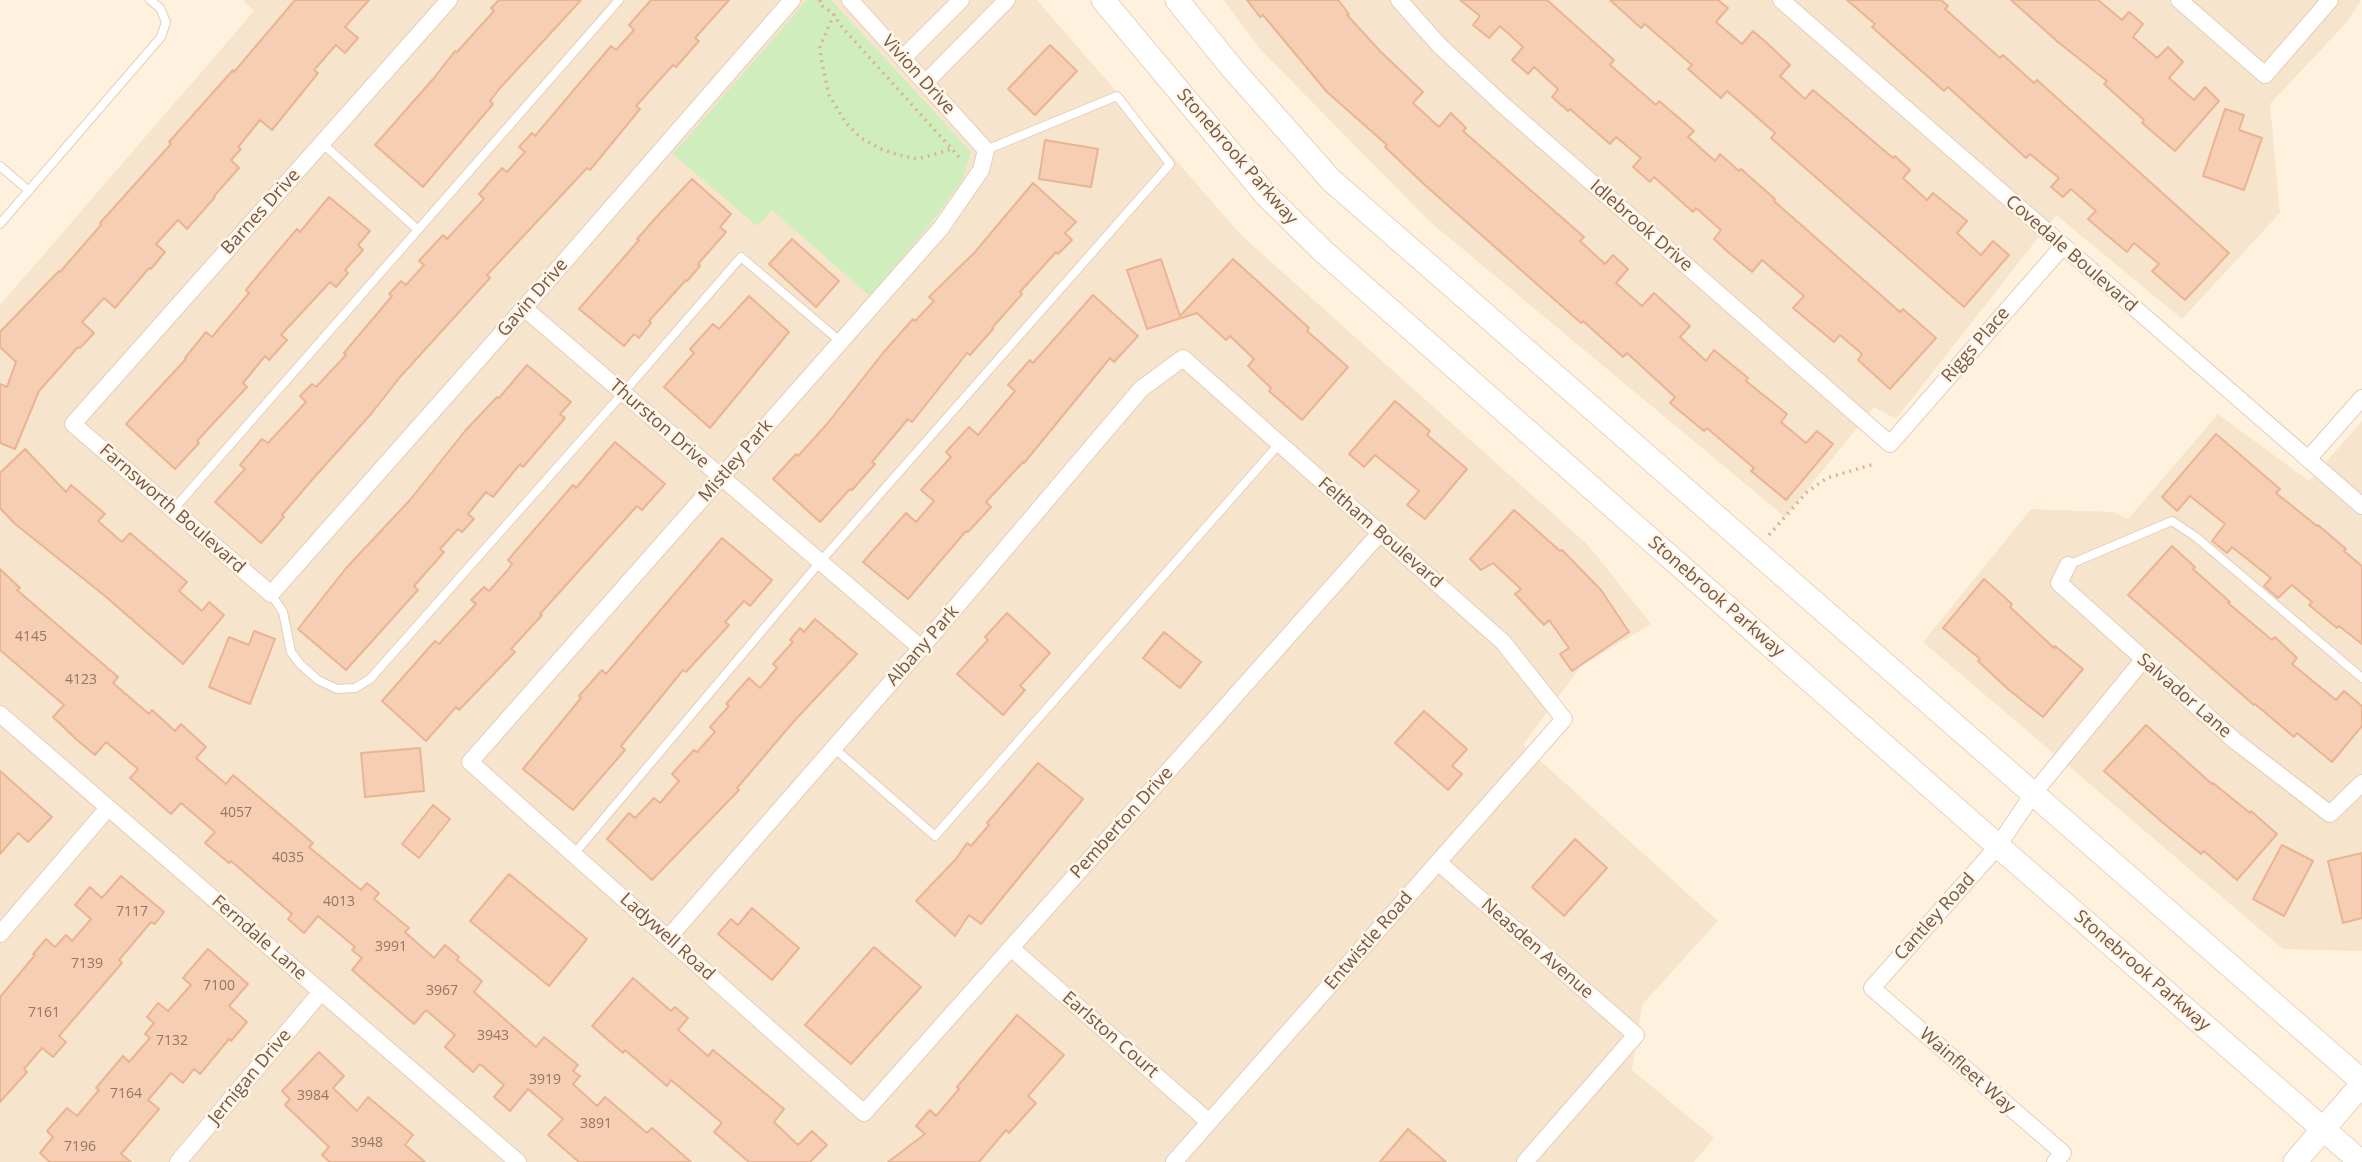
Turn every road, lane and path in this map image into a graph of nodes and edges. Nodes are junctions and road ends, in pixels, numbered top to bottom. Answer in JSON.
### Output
{"nodes":[{"id":1,"x":150,"y":0,"type":"edge"},
{"id":2,"x":449,"y":0,"type":"edge"},
{"id":3,"x":619,"y":0,"type":"edge"},
{"id":4,"x":792,"y":0,"type":"edge"},
{"id":5,"x":820,"y":0,"type":"edge"},
{"id":6,"x":850,"y":0,"type":"edge"},
{"id":7,"x":961,"y":0,"type":"edge"},
{"id":8,"x":1007,"y":0,"type":"edge"},
{"id":9,"x":1102,"y":0,"type":"edge"},
{"id":10,"x":1177,"y":0,"type":"edge"},
{"id":11,"x":1399,"y":0,"type":"edge"},
{"id":12,"x":1781,"y":0,"type":"edge"},
{"id":13,"x":2179,"y":0,"type":"edge"},
{"id":14,"x":2330,"y":0,"type":"edge"},
{"id":15,"x":834,"y":14,"type":"junction"},
{"id":16,"x":903,"y":58,"type":"junction"},
{"id":17,"x":925,"y":83,"type":"junction"},
{"id":18,"x":322,"y":143,"type":"junction"},
{"id":19,"x":952,"y":149,"type":"junction"},
{"id":20,"x":986,"y":150,"type":"junction"},
{"id":21,"x":959,"y":157,"type":"dead end"},
{"id":22,"x":0,"y":166,"type":"edge"},
{"id":23,"x":29,"y":191,"type":"junction"},
{"id":24,"x":0,"y":224,"type":"edge"},
{"id":25,"x":418,"y":230,"type":"junction"},
{"id":26,"x":2063,"y":246,"type":"junction"},
{"id":27,"x":524,"y":308,"type":"junction"},
{"id":28,"x":841,"y":342,"type":"junction"},
{"id":29,"x":1183,"y":358,"type":"joint"},
{"id":30,"x":624,"y":393,"type":"junction"},
{"id":31,"x":2362,"y":398,"type":"edge"},
{"id":32,"x":74,"y":424,"type":"joint"},
{"id":33,"x":1279,"y":444,"type":"junction"},
{"id":34,"x":1890,"y":444,"type":"joint"},
{"id":35,"x":2308,"y":459,"type":"junction"},
{"id":36,"x":1874,"y":464,"type":"dead end"},
{"id":37,"x":722,"y":478,"type":"junction"},
{"id":38,"x":2362,"y":506,"type":"edge"},
{"id":39,"x":173,"y":510,"type":"junction"},
{"id":40,"x":1380,"y":533,"type":"junction"},
{"id":41,"x":1767,"y":536,"type":"dead end"},
{"id":42,"x":820,"y":562,"type":"junction"},
{"id":43,"x":2068,"y":565,"type":"joint"},
{"id":44,"x":271,"y":594,"type":"junction"},
{"id":45,"x":921,"y":648,"type":"junction"},
{"id":46,"x":2143,"y":660,"type":"junction"},
{"id":47,"x":2362,"y":678,"type":"edge"},
{"id":48,"x":0,"y":714,"type":"edge"},
{"id":49,"x":1564,"y":719,"type":"joint"},
{"id":50,"x":834,"y":748,"type":"junction"},
{"id":51,"x":470,"y":762,"type":"joint"},
{"id":52,"x":2362,"y":783,"type":"edge"},
{"id":53,"x":2033,"y":794,"type":"junction"},
{"id":54,"x":108,"y":808,"type":"junction"},
{"id":55,"x":1998,"y":846,"type":"junction"},
{"id":56,"x":574,"y":854,"type":"junction"},
{"id":57,"x":1438,"y":862,"type":"junction"},
{"id":58,"x":0,"y":934,"type":"edge"},
{"id":59,"x":668,"y":938,"type":"junction"},
{"id":60,"x":1011,"y":948,"type":"junction"},
{"id":61,"x":1872,"y":988,"type":"joint"},
{"id":62,"x":321,"y":992,"type":"junction"},
{"id":63,"x":2362,"y":1082,"type":"edge"},
{"id":64,"x":864,"y":1112,"type":"joint"},
{"id":65,"x":1209,"y":1122,"type":"junction"},
{"id":66,"x":2324,"y":1129,"type":"junction"},
{"id":67,"x":2059,"y":1158,"type":"edge"},
{"id":68,"x":178,"y":1162,"type":"edge"},
{"id":69,"x":517,"y":1162,"type":"edge"},
{"id":70,"x":1174,"y":1162,"type":"edge"},
{"id":71,"x":1525,"y":1162,"type":"edge"},
{"id":72,"x":2295,"y":1162,"type":"edge"},
{"id":73,"x":2361,"y":1162,"type":"edge"}],
"edges":[{"from":1,"to":23,"type":"lane"},
{"from":2,"to":18,"type":"street","name":"Barnes Drive"},
{"from":3,"to":25,"type":"lane"},
{"from":4,"to":27,"type":"street","name":"Gavin Drive"},
{"from":5,"to":15,"type":"path"},
{"from":6,"to":16,"type":"street","name":"Vivion Drive"},
{"from":7,"to":16,"type":"street"},
{"from":8,"to":17,"type":"street"},
{"from":9,"to":55,"type":"main road","name":"Stonebrook Parkway"},
{"from":10,"to":53,"type":"main road"},
{"from":11,"to":34,"type":"street","name":"Idlebrook Drive"},
{"from":12,"to":26,"type":"street","name":"Covedale Boulevard"},
{"from":13,"to":14,"type":"street"},
{"from":15,"to":19,"type":"path"},
{"from":15,"to":19,"type":"path"},
{"from":16,"to":17,"type":"street","name":"Vivion Drive"},
{"from":17,"to":20,"type":"street","name":"Vivion Drive"},
{"from":18,"to":25,"type":"lane"},
{"from":18,"to":32,"type":"street","name":"Barnes Drive"},
{"from":19,"to":21,"type":"path"},
{"from":20,"to":28,"type":"street","name":"Mistley Park"},
{"from":20,"to":42,"type":"lane"},
{"from":22,"to":23,"type":"lane"},
{"from":23,"to":24,"type":"lane"},
{"from":25,"to":39,"type":"lane"},
{"from":26,"to":34,"type":"street","name":"Riggs Place"},
{"from":26,"to":35,"type":"street","name":"Covedale Boulevard"},
{"from":27,"to":30,"type":"street","name":"Thurston Drive"},
{"from":27,"to":44,"type":"street","name":"Gavin Drive"},
{"from":28,"to":30,"type":"lane"},
{"from":28,"to":37,"type":"street","name":"Mistley Park"},
{"from":29,"to":33,"type":"street","name":"Feltham Boulevard"},
{"from":29,"to":45,"type":"street","name":"Albany Park"},
{"from":30,"to":37,"type":"street","name":"Thurston Drive"},
{"from":30,"to":44,"type":"lane"},
{"from":31,"to":35,"type":"street"},
{"from":32,"to":39,"type":"street","name":"Farnsworth Boulevard"},
{"from":33,"to":40,"type":"street","name":"Feltham Boulevard"},
{"from":33,"to":50,"type":"lane"},
{"from":35,"to":38,"type":"street","name":"Covedale Boulevard"},
{"from":36,"to":41,"type":"path"},
{"from":37,"to":42,"type":"street","name":"Thurston Drive"},
{"from":37,"to":51,"type":"street","name":"Mistley Park"},
{"from":39,"to":44,"type":"street","name":"Farnsworth Boulevard"},
{"from":40,"to":49,"type":"street","name":"Feltham Boulevard"},
{"from":40,"to":60,"type":"street","name":"Pemberton Drive"},
{"from":42,"to":45,"type":"street","name":"Thurston Drive"},
{"from":42,"to":56,"type":"lane"},
{"from":43,"to":46,"type":"street","name":"Salvador Lane"},
{"from":43,"to":47,"type":"lane"},
{"from":45,"to":50,"type":"street","name":"Albany Park"},
{"from":46,"to":52,"type":"street","name":"Salvador Lane"},
{"from":46,"to":53,"type":"street","name":"Cantley Road"},
{"from":48,"to":54,"type":"street","name":"Ferndale Lane"},
{"from":49,"to":57,"type":"street","name":"Entwistle Road"},
{"from":50,"to":59,"type":"street","name":"Albany Park"},
{"from":51,"to":56,"type":"street","name":"Ladywell Road"},
{"from":53,"to":55,"type":"street","name":"Cantley Road"},
{"from":53,"to":63,"type":"main road"},
{"from":54,"to":58,"type":"street"},
{"from":54,"to":62,"type":"street","name":"Ferndale Lane"},
{"from":55,"to":61,"type":"street","name":"Cantley Road"},
{"from":55,"to":66,"type":"main road","name":"Stonebrook Parkway"},
{"from":56,"to":59,"type":"street","name":"Ladywell Road"},
{"from":57,"to":65,"type":"street","name":"Entwistle Road"},
{"from":57,"to":71,"type":"street","name":"Neasden Avenue"},
{"from":59,"to":64,"type":"street","name":"Ladywell Road"},
{"from":60,"to":64,"type":"street","name":"Pemberton Drive"},
{"from":60,"to":65,"type":"street","name":"Earlston Court"},
{"from":61,"to":67,"type":"street","name":"Wainfleet Way"},
{"from":62,"to":68,"type":"street","name":"Jernigan Drive"},
{"from":62,"to":69,"type":"street","name":"Ferndale Lane"},
{"from":63,"to":66,"type":"main road"},
{"from":65,"to":70,"type":"street","name":"Entwistle Road"},
{"from":66,"to":72,"type":"main road"},
{"from":66,"to":73,"type":"main road","name":"Stonebrook Parkway"}]}
